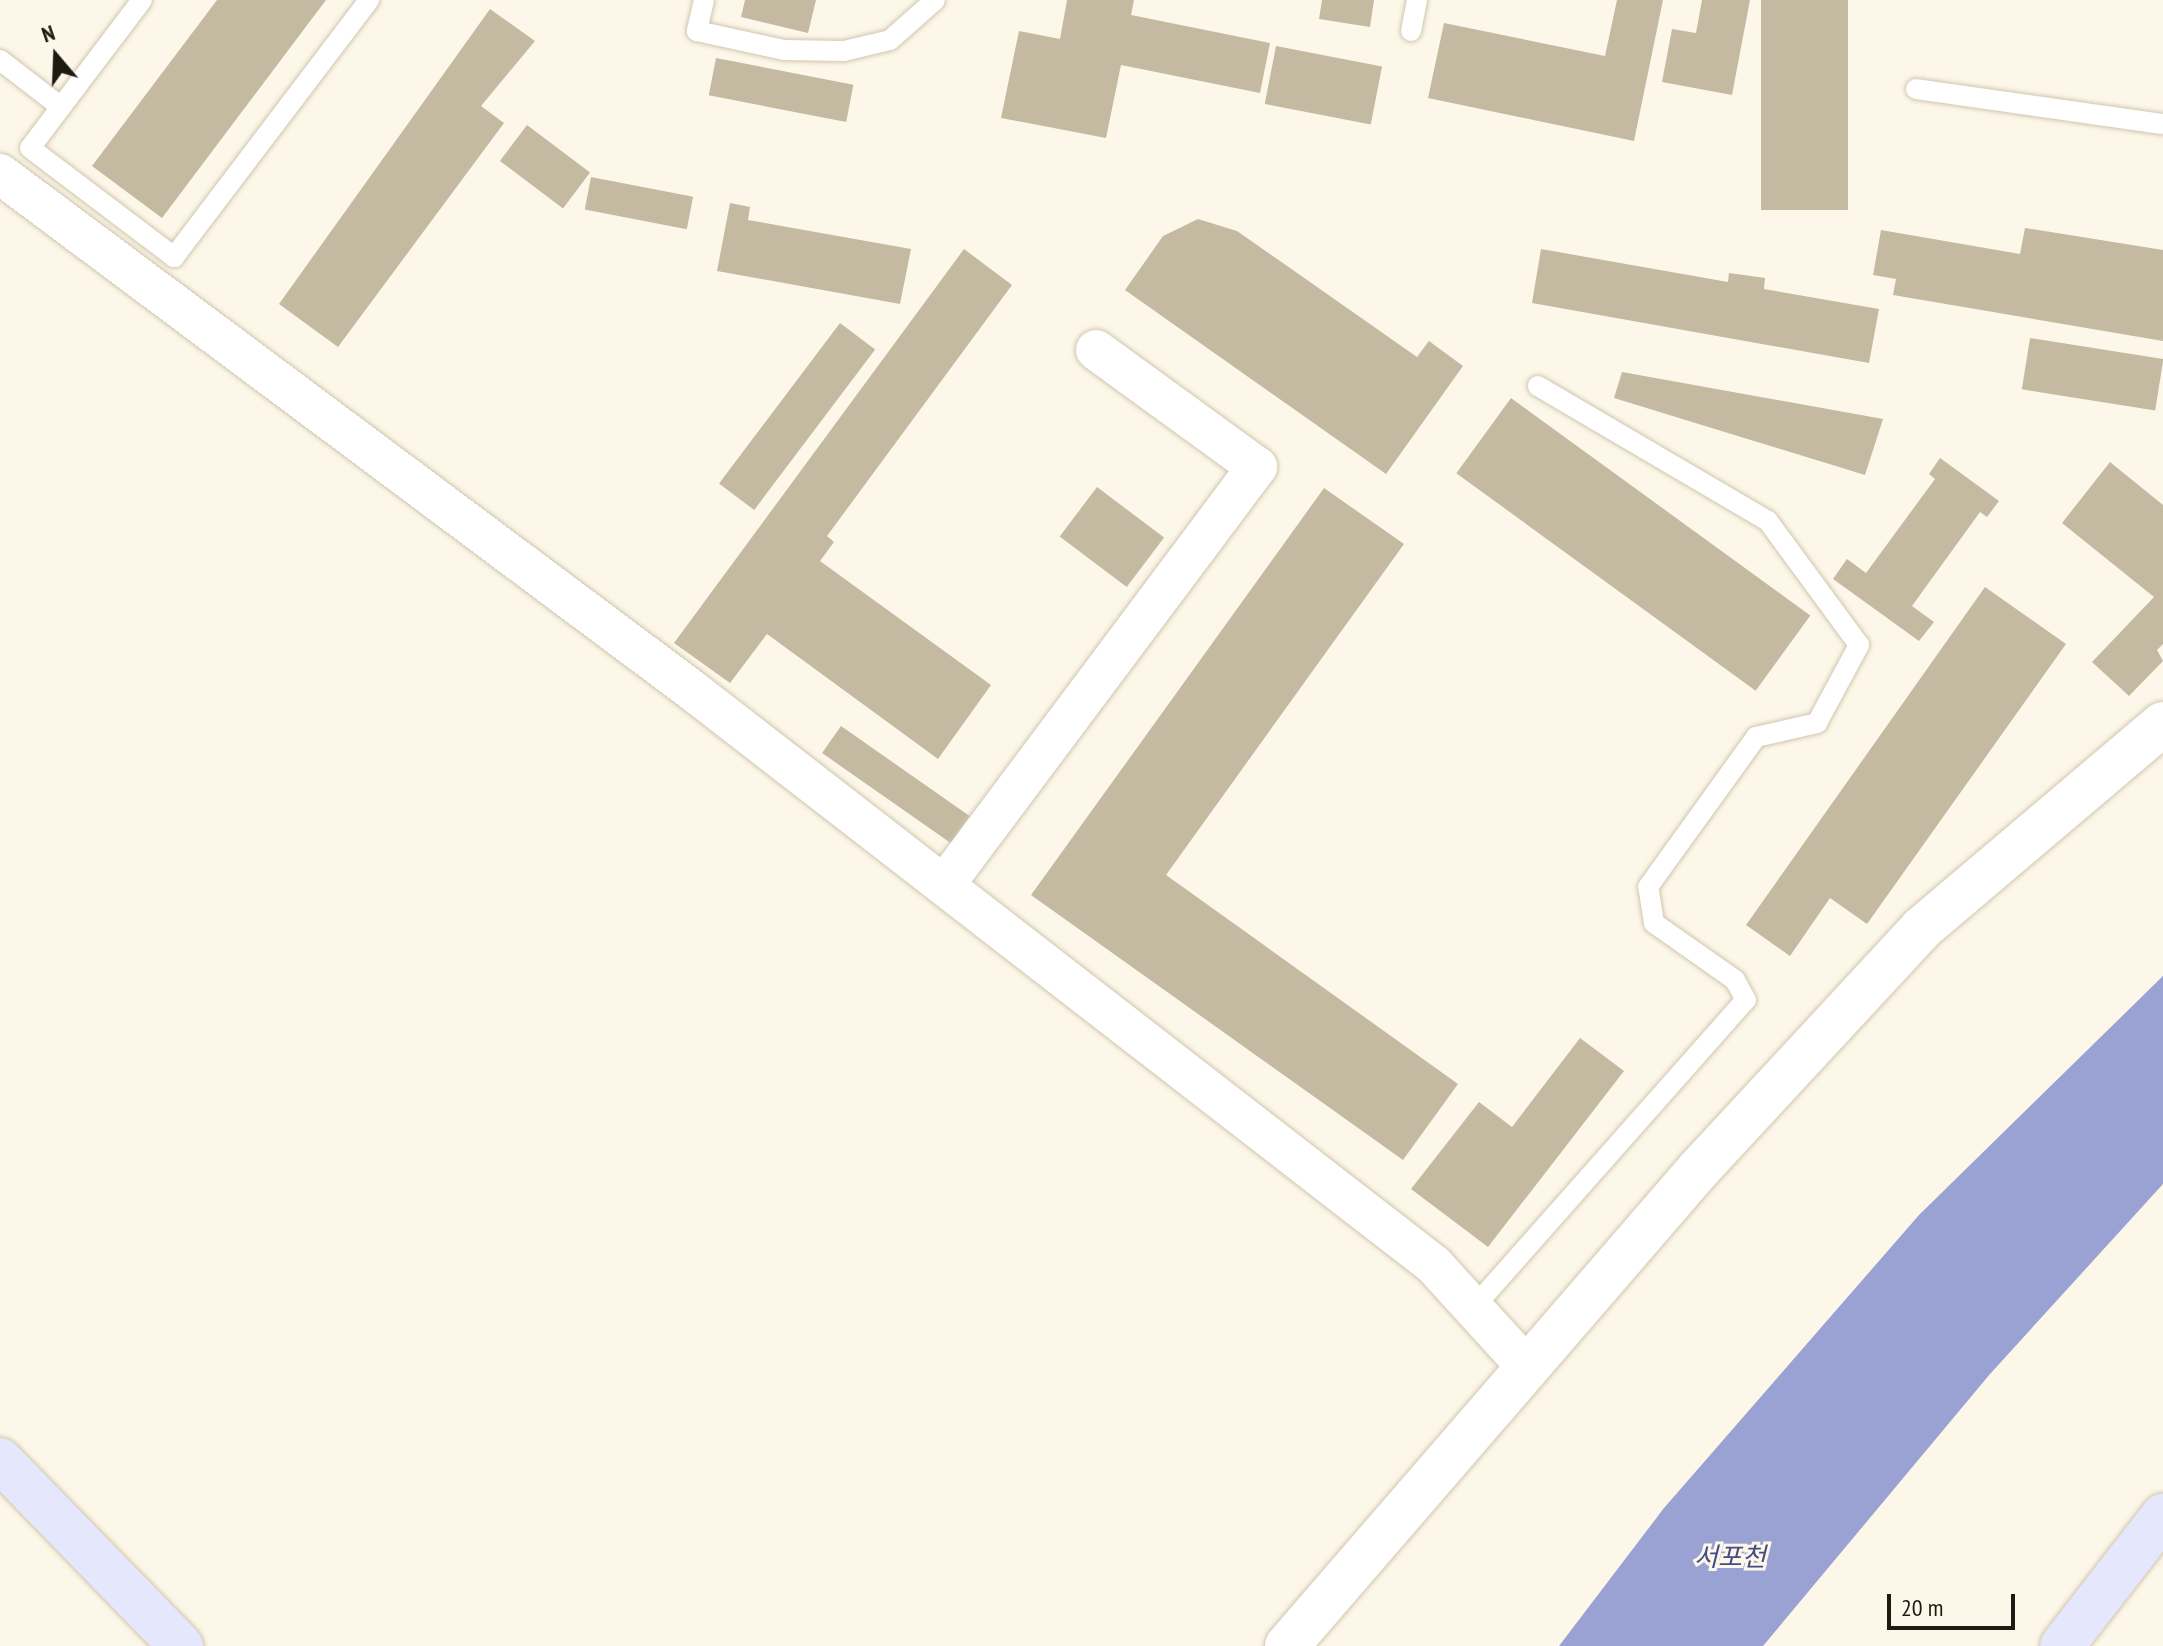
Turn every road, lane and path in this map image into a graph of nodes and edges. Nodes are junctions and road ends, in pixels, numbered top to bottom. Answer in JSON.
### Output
{"nodes":[{"id":1,"x":142,"y":0,"type":"edge"},
{"id":2,"x":369,"y":0,"type":"edge"},
{"id":3,"x":704,"y":0,"type":"edge"},
{"id":4,"x":935,"y":0,"type":"edge"},
{"id":5,"x":1417,"y":0,"type":"edge"},
{"id":6,"x":1411,"y":31,"type":"dead end"},
{"id":7,"x":0,"y":60,"type":"edge"},
{"id":8,"x":1916,"y":89,"type":"dead end"},
{"id":9,"x":61,"y":107,"type":"junction"},
{"id":10,"x":2163,"y":124,"type":"edge"},
{"id":11,"x":0,"y":174,"type":"edge"},
{"id":12,"x":1096,"y":350,"type":"dead end"},
{"id":13,"x":1538,"y":386,"type":"dead end"},
{"id":14,"x":2163,"y":724,"type":"edge"},
{"id":15,"x":945,"y":884,"type":"junction"},
{"id":16,"x":1474,"y":1307,"type":"junction"},
{"id":17,"x":1526,"y":1366,"type":"junction"},
{"id":18,"x":0,"y":1460,"type":"edge"},
{"id":19,"x":2163,"y":1516,"type":"edge"},
{"id":20,"x":181,"y":1646,"type":"edge"},
{"id":21,"x":1287,"y":1646,"type":"edge"},
{"id":22,"x":2062,"y":1646,"type":"edge"}],
"edges":[{"from":1,"to":9,"type":"lane"},
{"from":2,"to":9,"type":"lane"},
{"from":3,"to":4,"type":"lane"},
{"from":5,"to":6,"type":"lane"},
{"from":7,"to":9,"type":"lane"},
{"from":8,"to":10,"type":"lane"},
{"from":11,"to":15,"type":"street"},
{"from":12,"to":15,"type":"street"},
{"from":13,"to":16,"type":"lane"},
{"from":14,"to":17,"type":"street"},
{"from":15,"to":16,"type":"street"},
{"from":16,"to":17,"type":"street"},
{"from":17,"to":21,"type":"street"},
{"from":18,"to":20,"type":"main road"},
{"from":19,"to":22,"type":"main road"}]}
